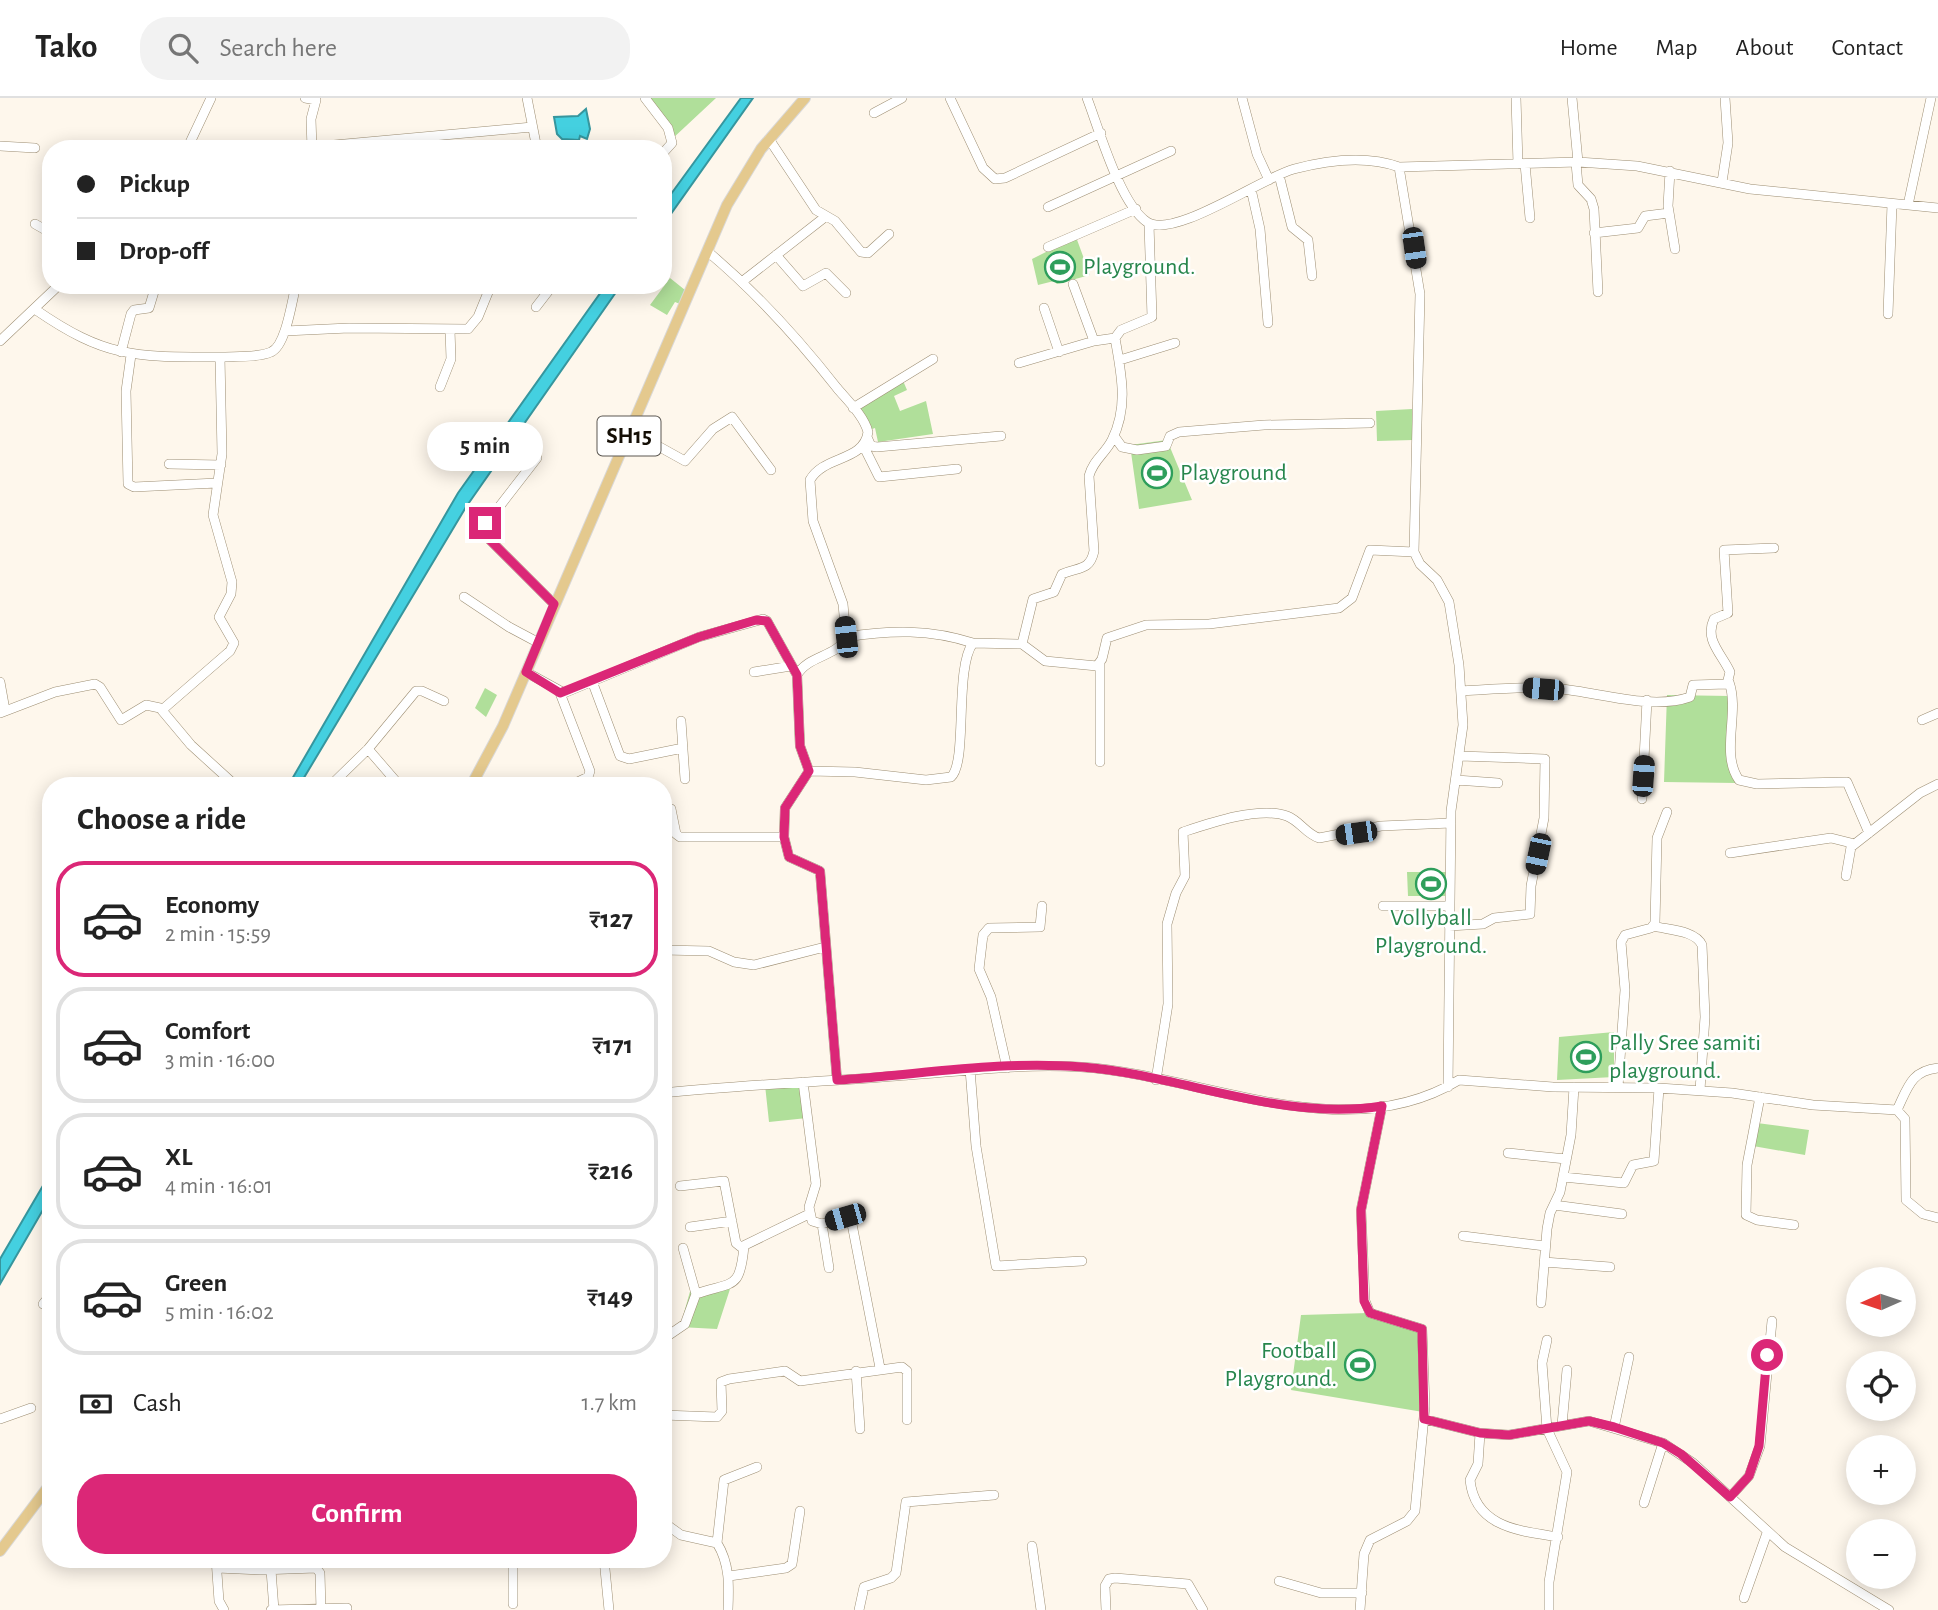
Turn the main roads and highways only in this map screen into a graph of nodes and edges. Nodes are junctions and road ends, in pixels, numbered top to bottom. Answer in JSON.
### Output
{"nodes":[{"id":1,"x":805,"y":98,"type":"edge"},
{"id":2,"x":476,"y":777,"type":"edge"},
{"id":3,"x":42,"y":1495,"type":"edge"},
{"id":4,"x":1,"y":1547,"type":"edge"}],
"edges":[{"from":1,"to":2,"type":"main road","number":"SH15"},
{"from":3,"to":4,"type":"main road"}]}
